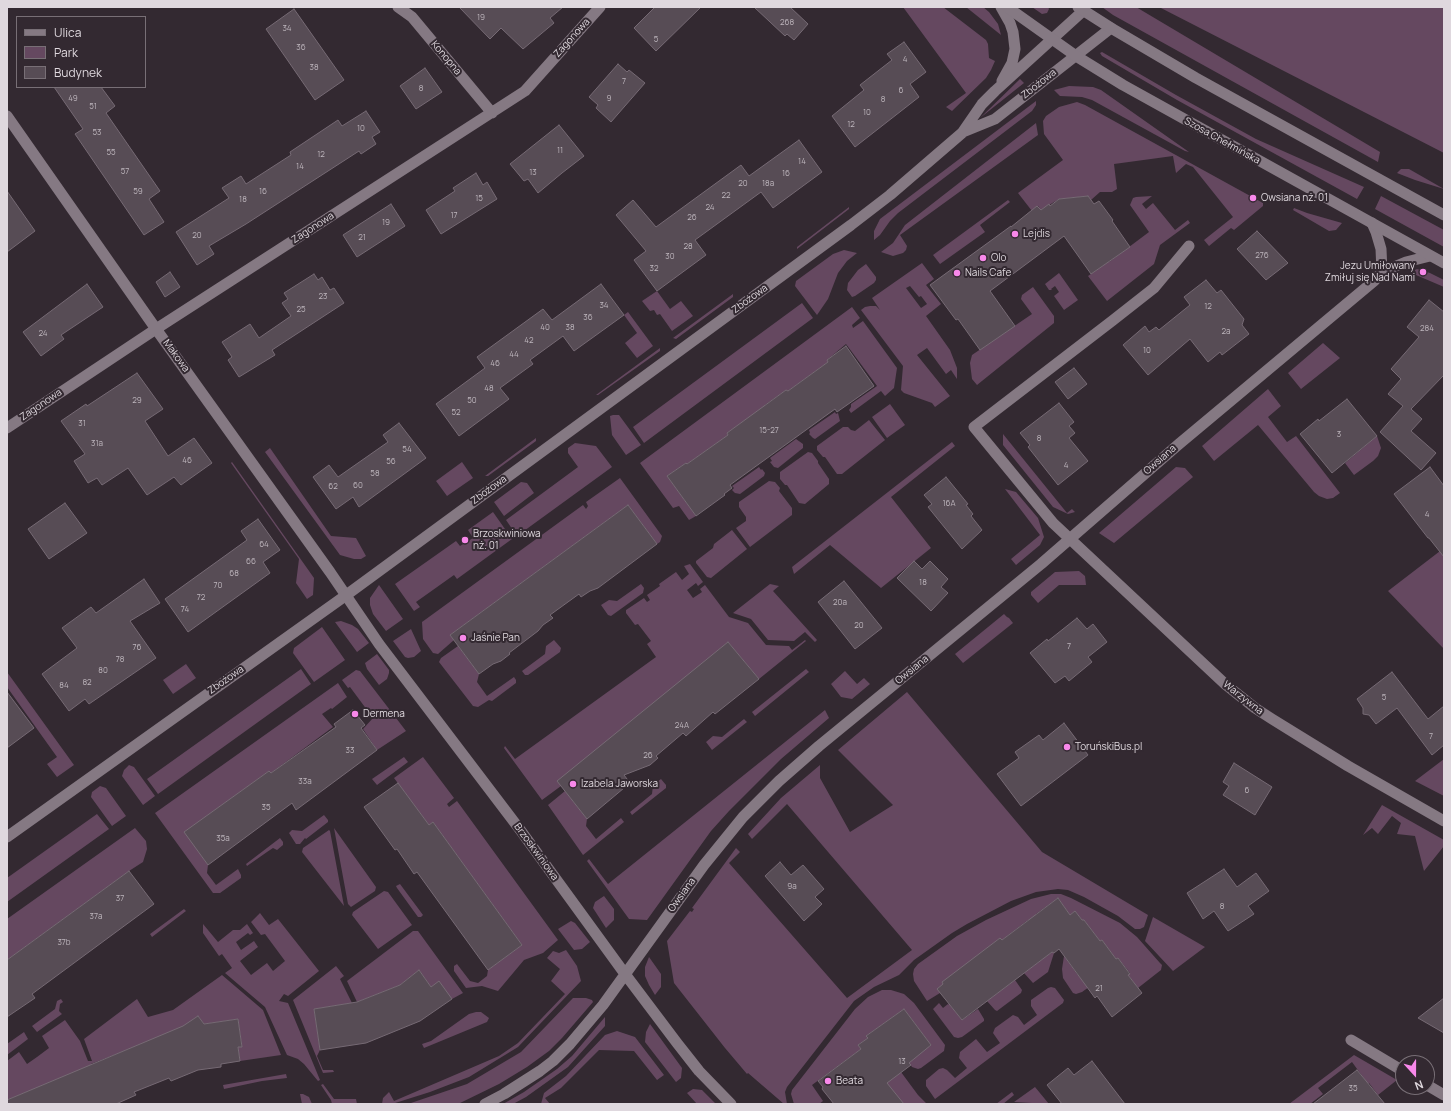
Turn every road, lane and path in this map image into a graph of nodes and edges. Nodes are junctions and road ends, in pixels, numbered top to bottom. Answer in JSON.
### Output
{"nodes":[{"id":1,"x":398,"y":7,"type":"edge"},
{"id":2,"x":600,"y":7,"type":"edge"},
{"id":3,"x":1001,"y":7,"type":"edge"},
{"id":4,"x":1007,"y":7,"type":"edge"},
{"id":5,"x":1081,"y":9,"type":"edge"},
{"id":6,"x":1111,"y":28,"type":"junction"},
{"id":7,"x":1052,"y":39,"type":"junction"},
{"id":8,"x":1076,"y":56,"type":"junction"},
{"id":9,"x":996,"y":91,"type":"junction"},
{"id":10,"x":492,"y":113,"type":"junction"},
{"id":11,"x":7,"y":116,"type":"edge"},
{"id":12,"x":962,"y":133,"type":"junction"},
{"id":13,"x":1444,"y":214,"type":"edge"},
{"id":14,"x":1372,"y":224,"type":"junction"},
{"id":15,"x":1189,"y":246,"type":"dead end"},
{"id":16,"x":1430,"y":256,"type":"junction"},
{"id":17,"x":1444,"y":264,"type":"edge"},
{"id":18,"x":1382,"y":272,"type":"junction"},
{"id":19,"x":156,"y":329,"type":"junction"},
{"id":20,"x":7,"y":428,"type":"edge"},
{"id":21,"x":1069,"y":539,"type":"junction"},
{"id":22,"x":345,"y":596,"type":"junction"},
{"id":23,"x":1444,"y":821,"type":"edge"},
{"id":24,"x":7,"y":837,"type":"edge"},
{"id":25,"x":625,"y":974,"type":"junction"},
{"id":26,"x":1351,"y":1040,"type":"dead end"},
{"id":27,"x":1395,"y":1066,"type":"edge"},
{"id":28,"x":1435,"y":1090,"type":"edge"},
{"id":29,"x":1444,"y":1096,"type":"edge"},
{"id":30,"x":485,"y":1104,"type":"edge"},
{"id":31,"x":731,"y":1104,"type":"edge"}],
"edges":[{"from":1,"to":10,"type":"street","name":"Konopna"},
{"from":2,"to":10,"type":"street","name":"Zagonowa"},
{"from":3,"to":9,"type":"street","name":"Zbożowa"},
{"from":4,"to":7,"type":"street","name":"Szosa Chełmińska"},
{"from":5,"to":6,"type":"street"},
{"from":5,"to":7,"type":"street","name":"Zbożowa"},
{"from":6,"to":8,"type":"street","name":"Zbożowa"},
{"from":6,"to":13,"type":"street"},
{"from":7,"to":8,"type":"street","name":"Szosa Chełmińska"},
{"from":7,"to":9,"type":"street","name":"Zbożowa"},
{"from":8,"to":12,"type":"street","name":"Zbożowa"},
{"from":8,"to":14,"type":"street","name":"Szosa Chełmińska"},
{"from":9,"to":12,"type":"street","name":"Zbożowa"},
{"from":10,"to":19,"type":"street","name":"Zagonowa"},
{"from":11,"to":19,"type":"street","name":"Makowa"},
{"from":12,"to":22,"type":"street","name":"Zbożowa"},
{"from":14,"to":16,"type":"street","name":"Szosa Chełmińska"},
{"from":14,"to":18,"type":"street"},
{"from":15,"to":21,"type":"street","name":"Warzywna"},
{"from":16,"to":17,"type":"street","name":"Szosa Chełmińska"},
{"from":16,"to":18,"type":"street","name":"Owsiana"},
{"from":18,"to":21,"type":"street","name":"Owsiana"},
{"from":19,"to":20,"type":"street","name":"Zagonowa"},
{"from":19,"to":22,"type":"street","name":"Makowa"},
{"from":21,"to":23,"type":"street","name":"Warzywna"},
{"from":21,"to":25,"type":"street","name":"Owsiana"},
{"from":22,"to":24,"type":"street","name":"Zbożowa"},
{"from":22,"to":25,"type":"street","name":"Brzoskwiniowa"},
{"from":25,"to":30,"type":"street","name":"Owsiana"},
{"from":25,"to":31,"type":"street","name":"Brzoskwiniowa"},
{"from":26,"to":27,"type":"street"},
{"from":28,"to":29,"type":"street"}]}
